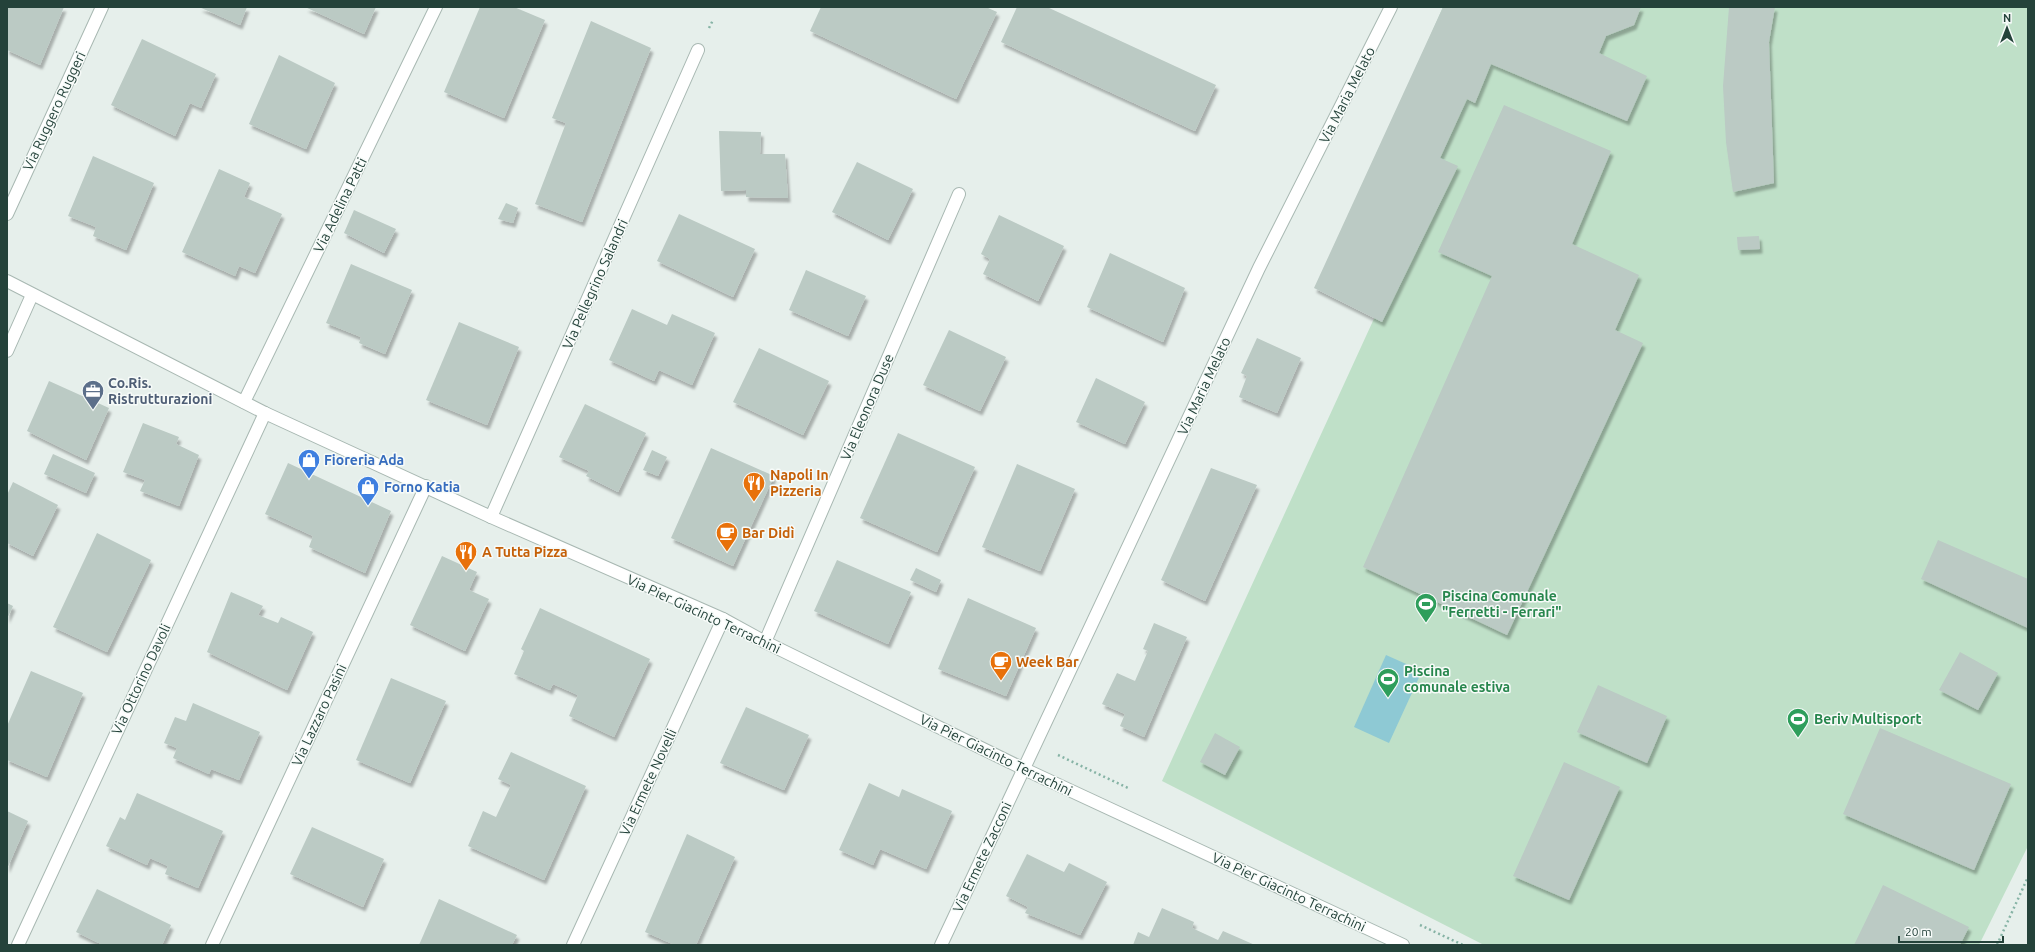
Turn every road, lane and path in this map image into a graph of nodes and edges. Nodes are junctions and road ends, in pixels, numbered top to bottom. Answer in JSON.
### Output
{"nodes":[{"id":1,"x":102,"y":7,"type":"edge"},
{"id":2,"x":436,"y":7,"type":"edge"},
{"id":3,"x":1391,"y":7,"type":"edge"},
{"id":4,"x":698,"y":50,"type":"dead end"},
{"id":5,"x":959,"y":194,"type":"dead end"},
{"id":6,"x":7,"y":214,"type":"edge"},
{"id":7,"x":7,"y":281,"type":"edge"},
{"id":8,"x":32,"y":295,"type":"junction"},
{"id":9,"x":7,"y":351,"type":"edge"},
{"id":10,"x":244,"y":402,"type":"junction"},
{"id":11,"x":265,"y":413,"type":"junction"},
{"id":12,"x":426,"y":486,"type":"junction"},
{"id":13,"x":491,"y":517,"type":"junction"},
{"id":14,"x":723,"y":619,"type":"junction"},
{"id":15,"x":765,"y":642,"type":"junction"},
{"id":16,"x":1024,"y":769,"type":"junction"},
{"id":17,"x":2028,"y":877,"type":"edge"},
{"id":18,"x":18,"y":945,"type":"edge"},
{"id":19,"x":212,"y":945,"type":"edge"},
{"id":20,"x":573,"y":945,"type":"edge"},
{"id":21,"x":940,"y":945,"type":"edge"},
{"id":22,"x":1403,"y":945,"type":"edge"},
{"id":23,"x":1997,"y":945,"type":"edge"}],
"edges":[{"from":1,"to":6,"type":"street","name":"Via Ruggero Ruggeri"},
{"from":2,"to":10,"type":"street","name":"Via Adelina Patti"},
{"from":3,"to":16,"type":"street","name":"Via Maria Melato"},
{"from":4,"to":13,"type":"street","name":"Via Pellegrino Salandri"},
{"from":5,"to":15,"type":"street","name":"Via Eleonora Duse"},
{"from":7,"to":8,"type":"street","name":"Via Pier Giacinto Terrachini"},
{"from":8,"to":9,"type":"street"},
{"from":8,"to":10,"type":"street","name":"Via Pier Giacinto Terrachini"},
{"from":10,"to":11,"type":"street","name":"Via Pier Giacinto Terrachini"},
{"from":11,"to":12,"type":"street","name":"Via Pier Giacinto Terrachini"},
{"from":11,"to":18,"type":"street","name":"Via Ottorino Davoli"},
{"from":12,"to":13,"type":"street","name":"Via Pier Giacinto Terrachini"},
{"from":12,"to":19,"type":"street","name":"Via Lazzaro Pasini"},
{"from":13,"to":14,"type":"street","name":"Via Pier Giacinto Terrachini"},
{"from":14,"to":15,"type":"street","name":"Via Pier Giacinto Terrachini"},
{"from":14,"to":20,"type":"street","name":"Via Ermete Novelli"},
{"from":15,"to":16,"type":"street","name":"Via Pier Giacinto Terrachini"},
{"from":16,"to":21,"type":"street","name":"Via Ermete Zacconi"},
{"from":16,"to":22,"type":"street","name":"Via Pier Giacinto Terrachini"},
{"from":17,"to":23,"type":"path"}]}
